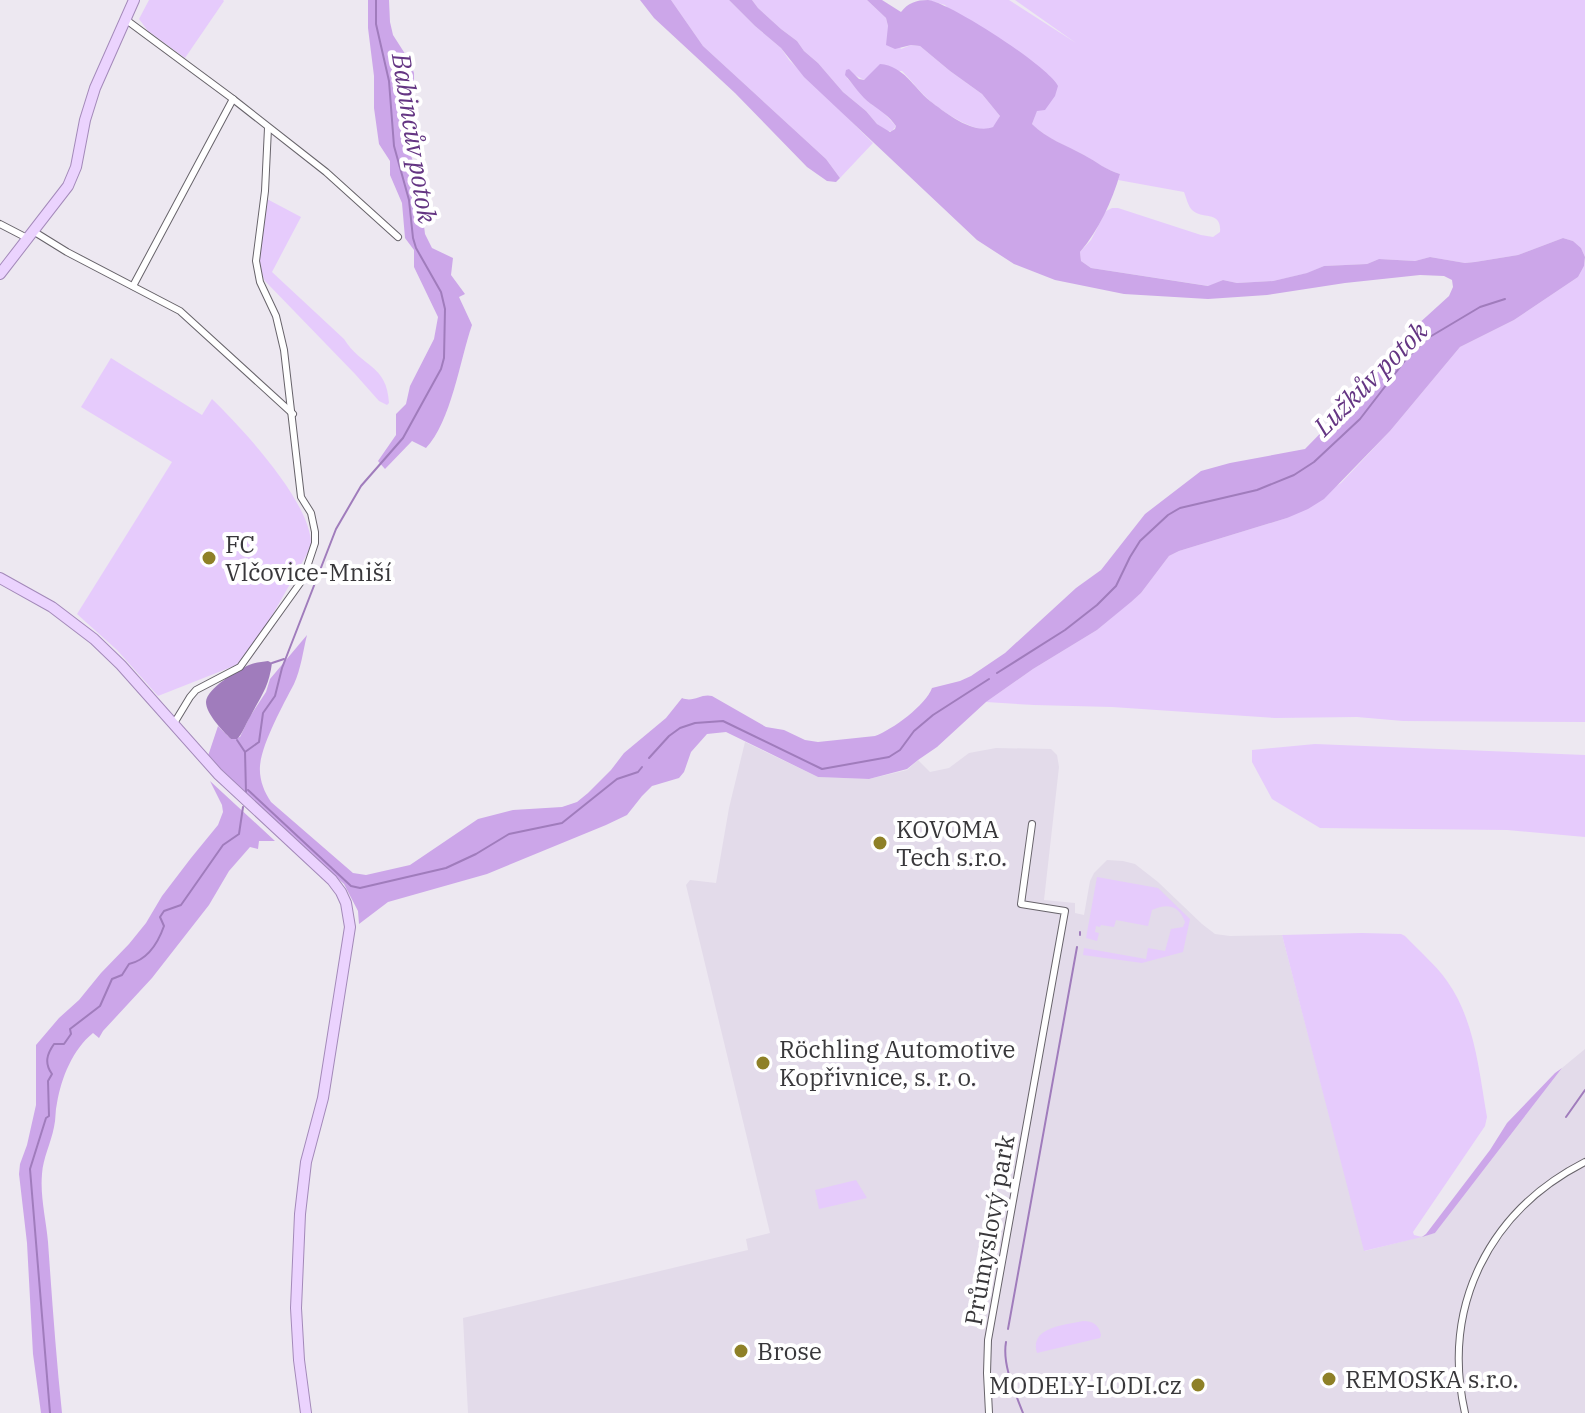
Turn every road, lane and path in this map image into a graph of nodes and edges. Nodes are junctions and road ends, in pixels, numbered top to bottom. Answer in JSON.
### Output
{"nodes":[{"id":1,"x":134,"y":0,"type":"edge"},
{"id":2,"x":125,"y":19,"type":"junction"},
{"id":3,"x":233,"y":99,"type":"junction"},
{"id":4,"x":268,"y":128,"type":"junction"},
{"id":5,"x":0,"y":224,"type":"edge"},
{"id":6,"x":30,"y":235,"type":"junction"},
{"id":7,"x":398,"y":237,"type":"dead end"},
{"id":8,"x":0,"y":274,"type":"edge"},
{"id":9,"x":133,"y":286,"type":"junction"},
{"id":10,"x":293,"y":414,"type":"junction"},
{"id":11,"x":0,"y":578,"type":"edge"},
{"id":12,"x":173,"y":725,"type":"junction"},
{"id":13,"x":1032,"y":824,"type":"dead end"},
{"id":14,"x":1033,"y":1046,"type":"dead end"},
{"id":15,"x":1039,"y":1055,"type":"junction"},
{"id":16,"x":1585,"y":1162,"type":"edge"},
{"id":17,"x":306,"y":1413,"type":"edge"},
{"id":18,"x":989,"y":1413,"type":"edge"},
{"id":19,"x":1465,"y":1413,"type":"edge"}],
"edges":[{"from":1,"to":2,"type":"main road"},
{"from":2,"to":3,"type":"street"},
{"from":2,"to":6,"type":"main road"},
{"from":3,"to":4,"type":"street"},
{"from":3,"to":9,"type":"street"},
{"from":4,"to":7,"type":"street"},
{"from":4,"to":10,"type":"street"},
{"from":5,"to":6,"type":"street"},
{"from":6,"to":8,"type":"main road"},
{"from":6,"to":9,"type":"street"},
{"from":9,"to":10,"type":"street"},
{"from":10,"to":12,"type":"street"},
{"from":11,"to":12,"type":"main road"},
{"from":12,"to":17,"type":"main road"},
{"from":13,"to":15,"type":"street","name":"Průmyslový park"},
{"from":14,"to":15,"type":"street"},
{"from":15,"to":18,"type":"street","name":"Průmyslový park"},
{"from":16,"to":19,"type":"street"}]}
